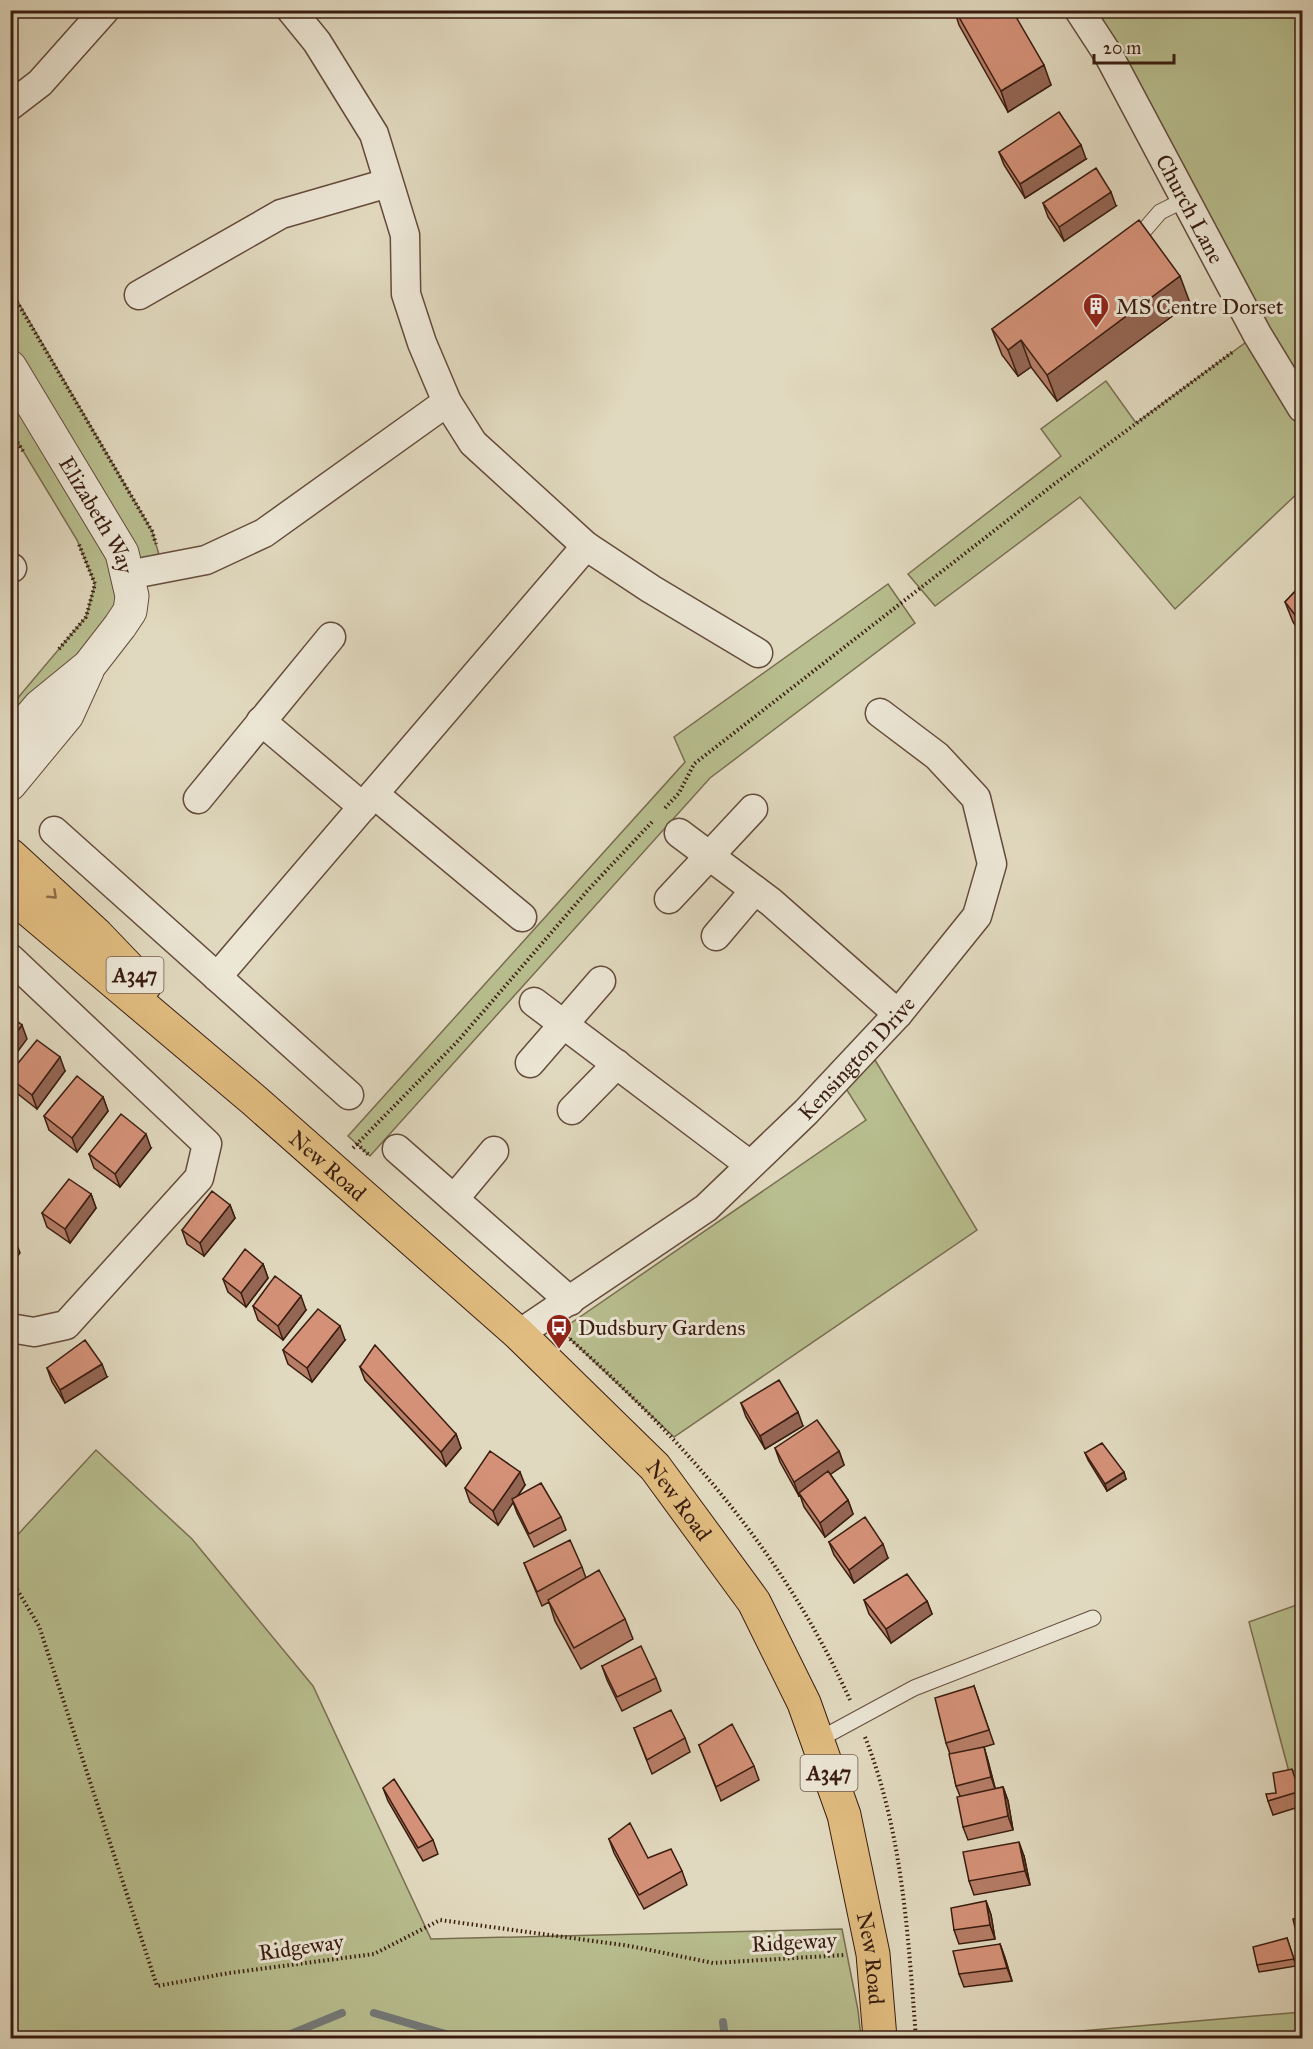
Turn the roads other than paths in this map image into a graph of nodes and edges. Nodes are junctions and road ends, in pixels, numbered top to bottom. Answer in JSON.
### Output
{"nodes":[{"id":1,"x":105,"y":10,"type":"edge"},
{"id":2,"x":291,"y":10,"type":"edge"},
{"id":3,"x":1079,"y":10,"type":"edge"},
{"id":4,"x":10,"y":106,"type":"edge"},
{"id":5,"x":388,"y":183,"type":"junction"},
{"id":6,"x":1184,"y":200,"type":"junction"},
{"id":7,"x":1113,"y":253,"type":"edge"},
{"id":8,"x":139,"y":295,"type":"dead end"},
{"id":9,"x":14,"y":380,"type":"edge"},
{"id":10,"x":447,"y":402,"type":"junction"},
{"id":11,"x":1302,"y":408,"type":"edge"},
{"id":12,"x":586,"y":546,"type":"junction"},
{"id":13,"x":128,"y":575,"type":"junction"},
{"id":14,"x":331,"y":636,"type":"dead end"},
{"id":15,"x":758,"y":653,"type":"dead end"},
{"id":16,"x":89,"y":666,"type":"junction"},
{"id":17,"x":880,"y":713,"type":"dead end"},
{"id":18,"x":261,"y":721,"type":"junction"},
{"id":19,"x":10,"y":741,"type":"edge"},
{"id":20,"x":10,"y":784,"type":"edge"},
{"id":21,"x":198,"y":799,"type":"dead end"},
{"id":22,"x":368,"y":801,"type":"junction"},
{"id":23,"x":753,"y":810,"type":"dead end"},
{"id":24,"x":668,"y":825,"type":"road end"},
{"id":25,"x":54,"y":831,"type":"dead end"},
{"id":26,"x":10,"y":855,"type":"edge"},
{"id":27,"x":709,"y":855,"type":"junction"},
{"id":28,"x":755,"y":890,"type":"junction"},
{"id":29,"x":10,"y":894,"type":"edge"},
{"id":30,"x":669,"y":899,"type":"dead end"},
{"id":31,"x":522,"y":917,"type":"dead end"},
{"id":32,"x":716,"y":936,"type":"dead end"},
{"id":33,"x":10,"y":958,"type":"edge"},
{"id":34,"x":218,"y":977,"type":"junction"},
{"id":35,"x":601,"y":981,"type":"dead end"},
{"id":36,"x":534,"y":1002,"type":"dead end"},
{"id":37,"x":898,"y":1014,"type":"junction"},
{"id":38,"x":563,"y":1024,"type":"junction"},
{"id":39,"x":530,"y":1063,"type":"dead end"},
{"id":40,"x":616,"y":1064,"type":"junction"},
{"id":41,"x":349,"y":1095,"type":"dead end"},
{"id":42,"x":255,"y":1101,"type":"junction"},
{"id":43,"x":572,"y":1110,"type":"dead end"},
{"id":44,"x":397,"y":1149,"type":"dead end"},
{"id":45,"x":494,"y":1151,"type":"dead end"},
{"id":46,"x":750,"y":1165,"type":"junction"},
{"id":47,"x":454,"y":1199,"type":"junction"},
{"id":48,"x":570,"y":1301,"type":"junction"},
{"id":49,"x":10,"y":1328,"type":"edge"},
{"id":50,"x":519,"y":1334,"type":"junction"},
{"id":51,"x":1093,"y":1618,"type":"dead end"},
{"id":52,"x":818,"y":1740,"type":"junction"},
{"id":53,"x":880,"y":2038,"type":"edge"}],
"edges":[{"from":1,"to":4,"type":"street"},
{"from":2,"to":5,"type":"street"},
{"from":3,"to":6,"type":"street","name":"Church Lane"},
{"from":5,"to":8,"type":"street"},
{"from":5,"to":10,"type":"street"},
{"from":6,"to":7,"type":"lane"},
{"from":6,"to":11,"type":"street","name":"Church Lane"},
{"from":9,"to":13,"type":"street","name":"Elizabeth Way"},
{"from":10,"to":12,"type":"street"},
{"from":10,"to":13,"type":"street"},
{"from":12,"to":15,"type":"street"},
{"from":12,"to":22,"type":"street"},
{"from":13,"to":16,"type":"street","name":"Elizabeth Way"},
{"from":14,"to":18,"type":"street"},
{"from":16,"to":19,"type":"street","name":"Elizabeth Way"},
{"from":16,"to":20,"type":"street","name":"Elizabeth Way"},
{"from":17,"to":37,"type":"street","name":"Kensington Drive"},
{"from":18,"to":21,"type":"street"},
{"from":18,"to":22,"type":"street"},
{"from":22,"to":31,"type":"street"},
{"from":22,"to":34,"type":"street"},
{"from":23,"to":27,"type":"street"},
{"from":24,"to":27,"type":"street"},
{"from":25,"to":34,"type":"street"},
{"from":26,"to":42,"type":"main road","name":"New Road","number":"A347","one_way":true},
{"from":27,"to":28,"type":"street"},
{"from":27,"to":30,"type":"street"},
{"from":28,"to":32,"type":"street"},
{"from":28,"to":37,"type":"street"},
{"from":29,"to":42,"type":"main road","name":"New Road","number":"A347"},
{"from":33,"to":49,"type":"street"},
{"from":34,"to":41,"type":"street"},
{"from":35,"to":38,"type":"street"},
{"from":36,"to":38,"type":"street"},
{"from":37,"to":46,"type":"street","name":"Kensington Drive"},
{"from":38,"to":39,"type":"street"},
{"from":38,"to":40,"type":"street"},
{"from":40,"to":43,"type":"street"},
{"from":40,"to":46,"type":"street"},
{"from":42,"to":50,"type":"main road","name":"New Road","number":"A347"},
{"from":44,"to":47,"type":"street"},
{"from":45,"to":47,"type":"street"},
{"from":46,"to":48,"type":"street","name":"Kensington Drive"},
{"from":47,"to":48,"type":"street"},
{"from":48,"to":50,"type":"street","name":"Kensington Drive"},
{"from":50,"to":52,"type":"main road","name":"New Road","number":"A347"},
{"from":51,"to":52,"type":"lane"},
{"from":52,"to":53,"type":"main road","name":"New Road","number":"A347"}]}
